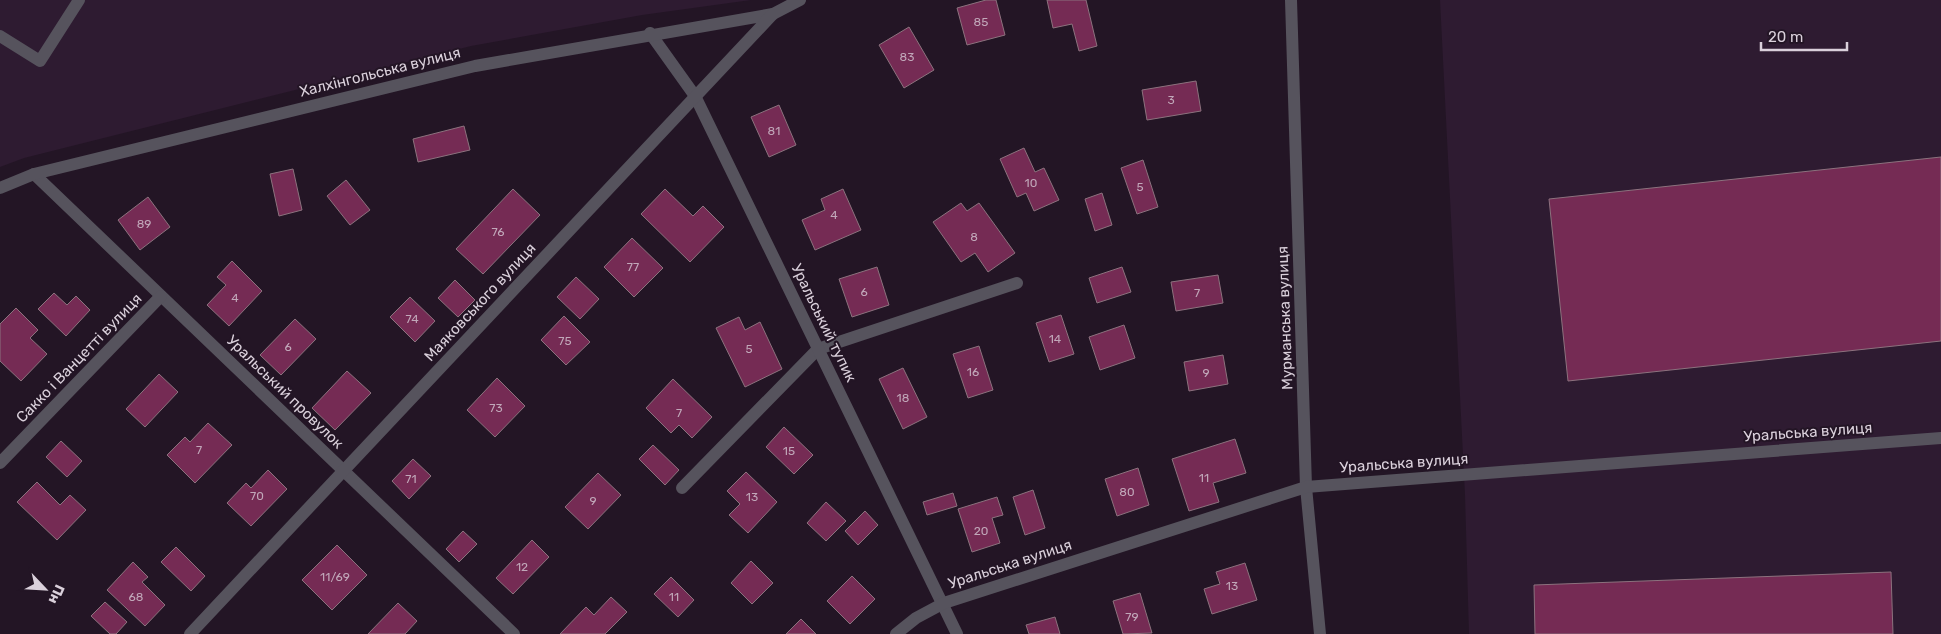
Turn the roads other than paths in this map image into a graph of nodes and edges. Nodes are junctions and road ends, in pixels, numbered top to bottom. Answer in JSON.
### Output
{"nodes":[{"id":1,"x":79,"y":0,"type":"edge"},
{"id":2,"x":800,"y":0,"type":"edge"},
{"id":3,"x":1291,"y":0,"type":"edge"},
{"id":4,"x":773,"y":14,"type":"junction"},
{"id":5,"x":650,"y":34,"type":"junction"},
{"id":6,"x":0,"y":36,"type":"edge"},
{"id":7,"x":695,"y":96,"type":"junction"},
{"id":8,"x":34,"y":174,"type":"junction"},
{"id":9,"x":0,"y":188,"type":"edge"},
{"id":10,"x":1017,"y":283,"type":"dead end"},
{"id":11,"x":161,"y":296,"type":"junction"},
{"id":12,"x":818,"y":349,"type":"junction"},
{"id":13,"x":1941,"y":438,"type":"edge"},
{"id":14,"x":0,"y":463,"type":"edge"},
{"id":15,"x":344,"y":471,"type":"junction"},
{"id":16,"x":1306,"y":487,"type":"junction"},
{"id":17,"x":682,"y":488,"type":"dead end"},
{"id":18,"x":944,"y":603,"type":"junction"},
{"id":19,"x":190,"y":634,"type":"edge"},
{"id":20,"x":514,"y":634,"type":"edge"},
{"id":21,"x":896,"y":634,"type":"edge"},
{"id":22,"x":957,"y":634,"type":"edge"},
{"id":23,"x":1320,"y":634,"type":"edge"}],
"edges":[{"from":1,"to":6,"type":"street"},
{"from":2,"to":4,"type":"street","name":"Маяковського вулиця"},
{"from":3,"to":16,"type":"street","name":"Мурманська вулиця"},
{"from":4,"to":5,"type":"street","name":"Халхінгольська вулиця"},
{"from":4,"to":7,"type":"street","name":"Маяковського вулиця"},
{"from":5,"to":7,"type":"street","name":"Уральський тупик"},
{"from":5,"to":8,"type":"street","name":"Халхінгольська вулиця"},
{"from":7,"to":12,"type":"street","name":"Уральський тупик"},
{"from":7,"to":15,"type":"street","name":"Маяковського вулиця"},
{"from":8,"to":9,"type":"street","name":"Халхінгольська вулиця"},
{"from":8,"to":11,"type":"street","name":"Уральський провулок"},
{"from":10,"to":12,"type":"street"},
{"from":11,"to":14,"type":"street","name":"Сакко і Ванцетті вулиця"},
{"from":11,"to":15,"type":"street","name":"Уральський провулок"},
{"from":12,"to":17,"type":"street"},
{"from":12,"to":18,"type":"street","name":"Уральський тупик"},
{"from":13,"to":16,"type":"street","name":"Уральська вулиця"},
{"from":15,"to":19,"type":"street","name":"Маяковського вулиця"},
{"from":15,"to":20,"type":"street","name":"Уральський провулок"},
{"from":16,"to":18,"type":"street","name":"Уральська вулиця"},
{"from":16,"to":23,"type":"street","name":"Мурманська вулиця"},
{"from":18,"to":21,"type":"street","name":"Уральська вулиця"},
{"from":18,"to":22,"type":"street","name":"Уральський тупик"}]}
